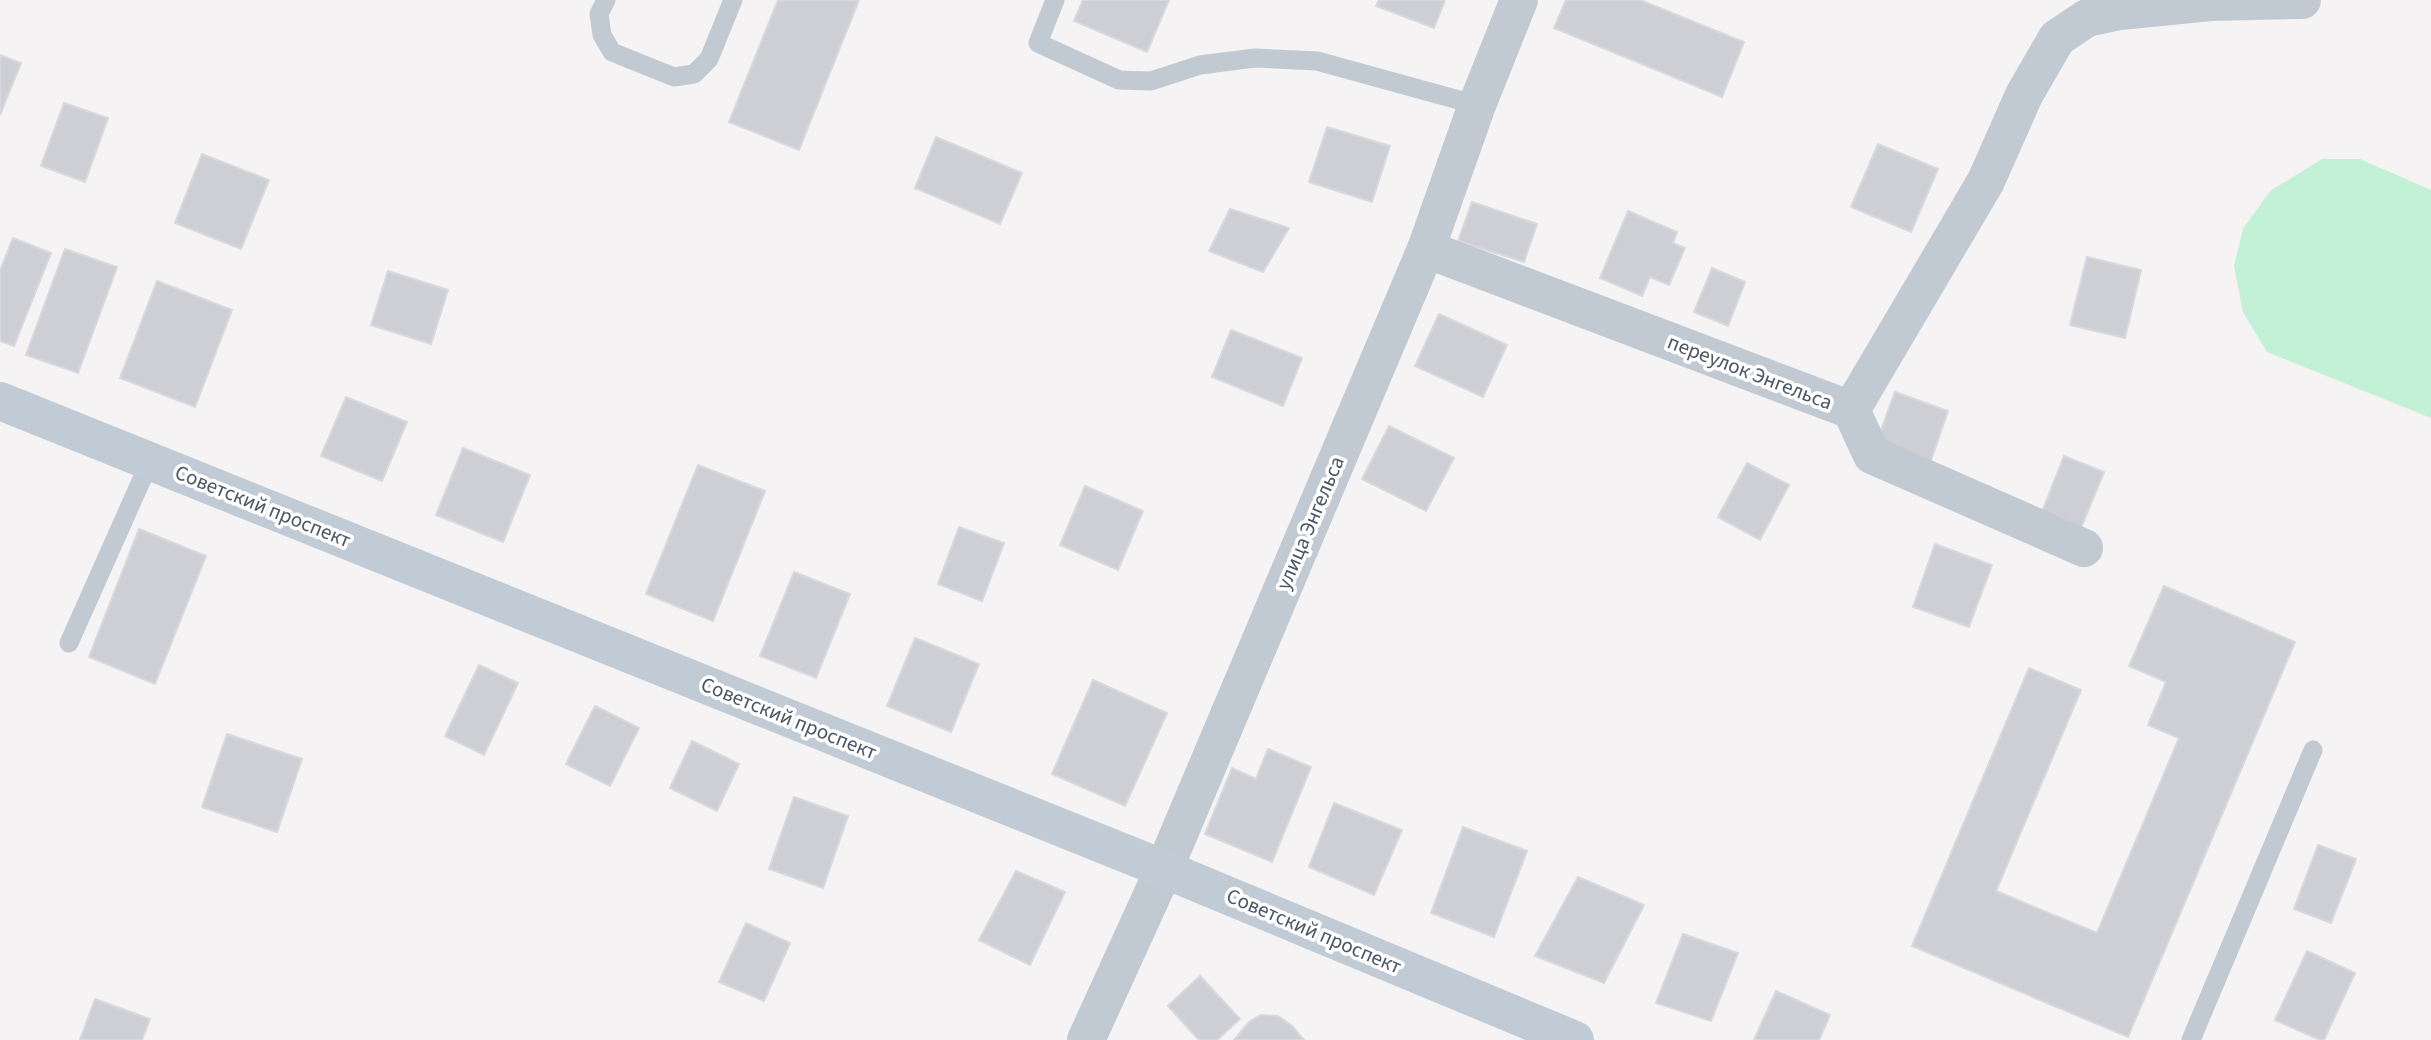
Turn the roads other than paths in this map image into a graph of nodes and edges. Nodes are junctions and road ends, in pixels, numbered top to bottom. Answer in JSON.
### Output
{"nodes":[{"id":1,"x":606,"y":0,"type":"edge"},
{"id":2,"x":733,"y":0,"type":"edge"},
{"id":3,"x":1055,"y":0,"type":"edge"},
{"id":4,"x":1519,"y":0,"type":"edge"},
{"id":5,"x":2302,"y":0,"type":"edge"},
{"id":6,"x":1476,"y":105,"type":"junction"},
{"id":7,"x":1426,"y":249,"type":"junction"},
{"id":8,"x":0,"y":401,"type":"edge"},
{"id":9,"x":1851,"y":411,"type":"junction"},
{"id":10,"x":150,"y":461,"type":"junction"},
{"id":11,"x":2084,"y":548,"type":"dead end"},
{"id":12,"x":69,"y":643,"type":"dead end"},
{"id":13,"x":2313,"y":750,"type":"dead end"},
{"id":14,"x":1164,"y":869,"type":"junction"},
{"id":15,"x":1086,"y":1040,"type":"edge"},
{"id":16,"x":1575,"y":1040,"type":"edge"},
{"id":17,"x":2191,"y":1040,"type":"edge"}],
"edges":[{"from":1,"to":2,"type":"lane"},
{"from":3,"to":6,"type":"lane"},
{"from":4,"to":6,"type":"street","name":"улица Энгельса"},
{"from":5,"to":9,"type":"street"},
{"from":6,"to":7,"type":"street","name":"улица Энгельса"},
{"from":7,"to":9,"type":"street","name":"переулок Энгельса"},
{"from":7,"to":14,"type":"street","name":"улица Энгельса"},
{"from":8,"to":10,"type":"main road","name":"Советский проспект"},
{"from":9,"to":11,"type":"street","name":"переулок Энгельса"},
{"from":10,"to":12,"type":"lane"},
{"from":10,"to":14,"type":"main road","name":"Советский проспект"},
{"from":13,"to":17,"type":"lane"},
{"from":14,"to":15,"type":"street","name":"улица Энгельса"},
{"from":14,"to":16,"type":"main road","name":"Советский проспект"}]}
